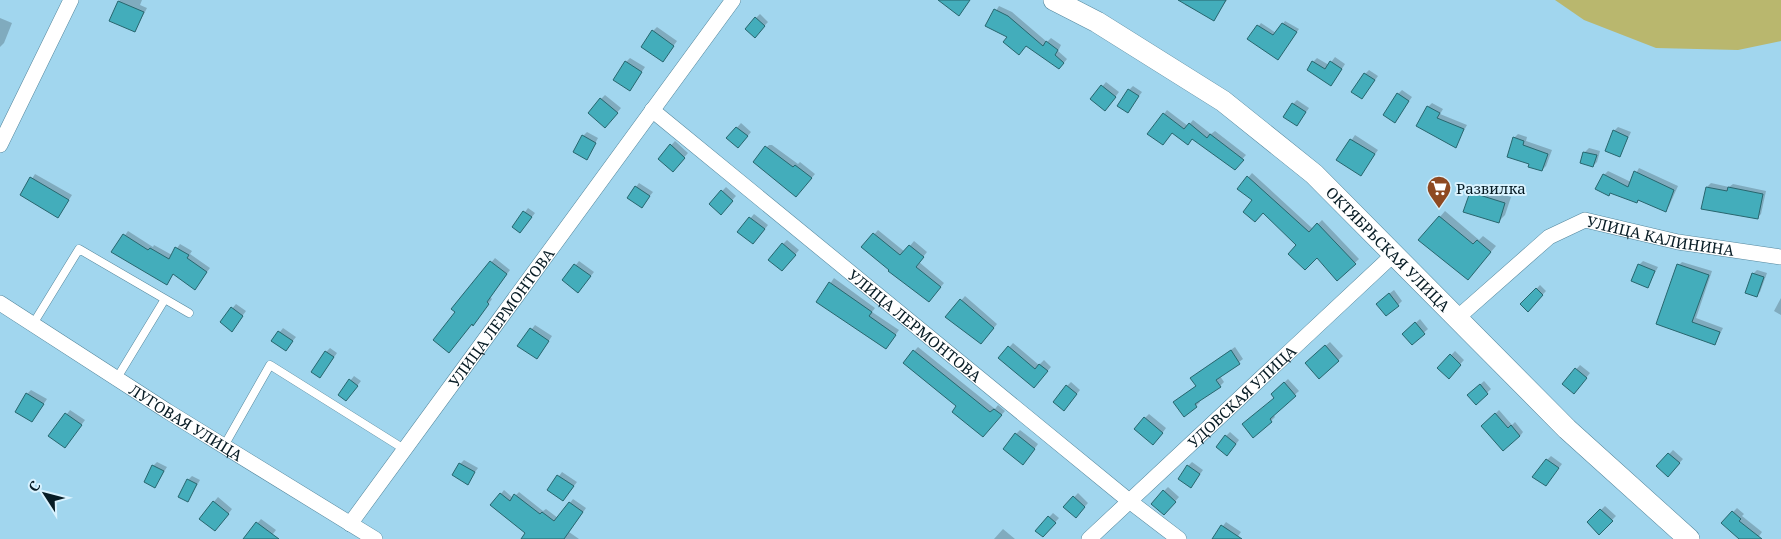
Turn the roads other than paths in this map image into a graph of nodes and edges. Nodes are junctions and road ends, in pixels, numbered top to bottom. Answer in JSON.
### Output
{"nodes":[{"id":1,"x":71,"y":0,"type":"edge"},
{"id":2,"x":733,"y":0,"type":"edge"},
{"id":3,"x":1054,"y":0,"type":"edge"},
{"id":4,"x":652,"y":110,"type":"junction"},
{"id":5,"x":0,"y":145,"type":"edge"},
{"id":6,"x":1394,"y":254,"type":"junction"},
{"id":7,"x":1781,"y":257,"type":"edge"},
{"id":8,"x":165,"y":299,"type":"junction"},
{"id":9,"x":1,"y":305,"type":"edge"},
{"id":10,"x":189,"y":313,"type":"dead end"},
{"id":11,"x":1456,"y":320,"type":"junction"},
{"id":12,"x":32,"y":324,"type":"junction"},
{"id":13,"x":116,"y":378,"type":"junction"},
{"id":14,"x":224,"y":446,"type":"junction"},
{"id":15,"x":404,"y":449,"type":"junction"},
{"id":16,"x":1128,"y":500,"type":"junction"},
{"id":17,"x":350,"y":524,"type":"junction"},
{"id":18,"x":375,"y":539,"type":"edge"},
{"id":19,"x":1089,"y":539,"type":"edge"},
{"id":20,"x":1179,"y":539,"type":"edge"},
{"id":21,"x":1689,"y":539,"type":"edge"}],
"edges":[{"from":1,"to":5,"type":"street"},
{"from":2,"to":4,"type":"street","name":"УЛИЦА ЛЕРМОНТОВА"},
{"from":3,"to":6,"type":"street","name":"ОКТЯБРЬСКАЯ УЛИЦА"},
{"from":4,"to":15,"type":"street","name":"УЛИЦА ЛЕРМОНТОВА"},
{"from":4,"to":16,"type":"street","name":"УЛИЦА ЛЕРМОНТОВА"},
{"from":6,"to":11,"type":"street","name":"ОКТЯБРЬСКАЯ УЛИЦА"},
{"from":6,"to":16,"type":"street","name":"УДОВСКАЯ УЛИЦА"},
{"from":7,"to":11,"type":"street","name":"УЛИЦА КАЛИНИНА"},
{"from":8,"to":10,"type":"lane"},
{"from":8,"to":12,"type":"lane"},
{"from":8,"to":13,"type":"lane"},
{"from":9,"to":12,"type":"street","name":"ЛУГОВАЯ УЛИЦА"},
{"from":11,"to":21,"type":"street","name":"ОКТЯБРЬСКАЯ УЛИЦА"},
{"from":12,"to":13,"type":"street","name":"ЛУГОВАЯ УЛИЦА"},
{"from":13,"to":14,"type":"street","name":"ЛУГОВАЯ УЛИЦА"},
{"from":14,"to":15,"type":"lane"},
{"from":14,"to":17,"type":"street","name":"ЛУГОВАЯ УЛИЦА"},
{"from":15,"to":17,"type":"street","name":"УЛИЦА ЛЕРМОНТОВА"},
{"from":16,"to":19,"type":"street","name":"УДОВСКАЯ УЛИЦА"},
{"from":16,"to":20,"type":"street","name":"УЛИЦА ЛЕРМОНТОВА"},
{"from":17,"to":18,"type":"street","name":"ЛУГОВАЯ УЛИЦА"}]}
